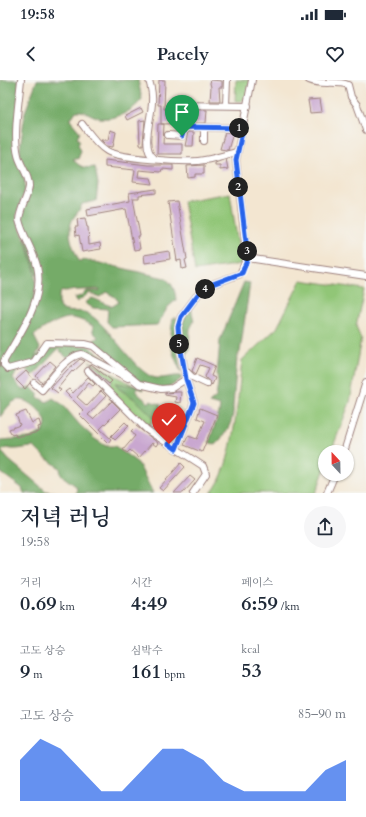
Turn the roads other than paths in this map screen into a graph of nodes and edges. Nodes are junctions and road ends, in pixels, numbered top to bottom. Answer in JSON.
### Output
{"nodes":[{"id":1,"x":21,"y":80,"type":"edge"},
{"id":2,"x":149,"y":80,"type":"edge"},
{"id":3,"x":227,"y":80,"type":"edge"},
{"id":4,"x":252,"y":80,"type":"edge"},
{"id":5,"x":309,"y":80,"type":"edge"},
{"id":6,"x":173,"y":105,"type":"dead end"},
{"id":7,"x":226,"y":105,"type":"junction"},
{"id":8,"x":248,"y":106,"type":"junction"},
{"id":9,"x":82,"y":124,"type":"dead end"},
{"id":10,"x":204,"y":127,"type":"junction"},
{"id":11,"x":243,"y":128,"type":"junction"},
{"id":12,"x":366,"y":130,"type":"edge"},
{"id":13,"x":168,"y":134,"type":"dead end"},
{"id":14,"x":204,"y":141,"type":"dead end"},
{"id":15,"x":237,"y":152,"type":"junction"},
{"id":16,"x":154,"y":158,"type":"junction"},
{"id":17,"x":248,"y":258,"type":"junction"},
{"id":18,"x":366,"y":276,"type":"edge"},
{"id":19,"x":184,"y":369,"type":"junction"},
{"id":20,"x":88,"y":371,"type":"dead end"},
{"id":21,"x":186,"y":379,"type":"junction"},
{"id":22,"x":133,"y":381,"type":"junction"},
{"id":23,"x":366,"y":382,"type":"edge"},
{"id":24,"x":34,"y":383,"type":"dead end"},
{"id":25,"x":207,"y":384,"type":"dead end"},
{"id":26,"x":346,"y":445,"type":"edge"},
{"id":27,"x":176,"y":449,"type":"junction"},
{"id":28,"x":332,"y":481,"type":"edge"},
{"id":29,"x":193,"y":493,"type":"edge"},
{"id":30,"x":327,"y":493,"type":"edge"}],
"edges":[{"from":1,"to":22,"type":"street"},
{"from":2,"to":16,"type":"street"},
{"from":3,"to":7,"type":"street"},
{"from":4,"to":8,"type":"street"},
{"from":5,"to":12,"type":"street"},
{"from":6,"to":7,"type":"street"},
{"from":7,"to":8,"type":"street"},
{"from":8,"to":11,"type":"street"},
{"from":9,"to":16,"type":"street"},
{"from":10,"to":11,"type":"street"},
{"from":10,"to":13,"type":"street"},
{"from":10,"to":14,"type":"street"},
{"from":11,"to":15,"type":"street"},
{"from":15,"to":16,"type":"street"},
{"from":15,"to":17,"type":"street"},
{"from":17,"to":18,"type":"street"},
{"from":17,"to":19,"type":"street"},
{"from":19,"to":21,"type":"street"},
{"from":19,"to":25,"type":"street"},
{"from":20,"to":27,"type":"street"},
{"from":21,"to":22,"type":"street"},
{"from":21,"to":27,"type":"street"},
{"from":22,"to":24,"type":"street"},
{"from":23,"to":26,"type":"street"},
{"from":27,"to":29,"type":"street"},
{"from":28,"to":30,"type":"street"}]}
